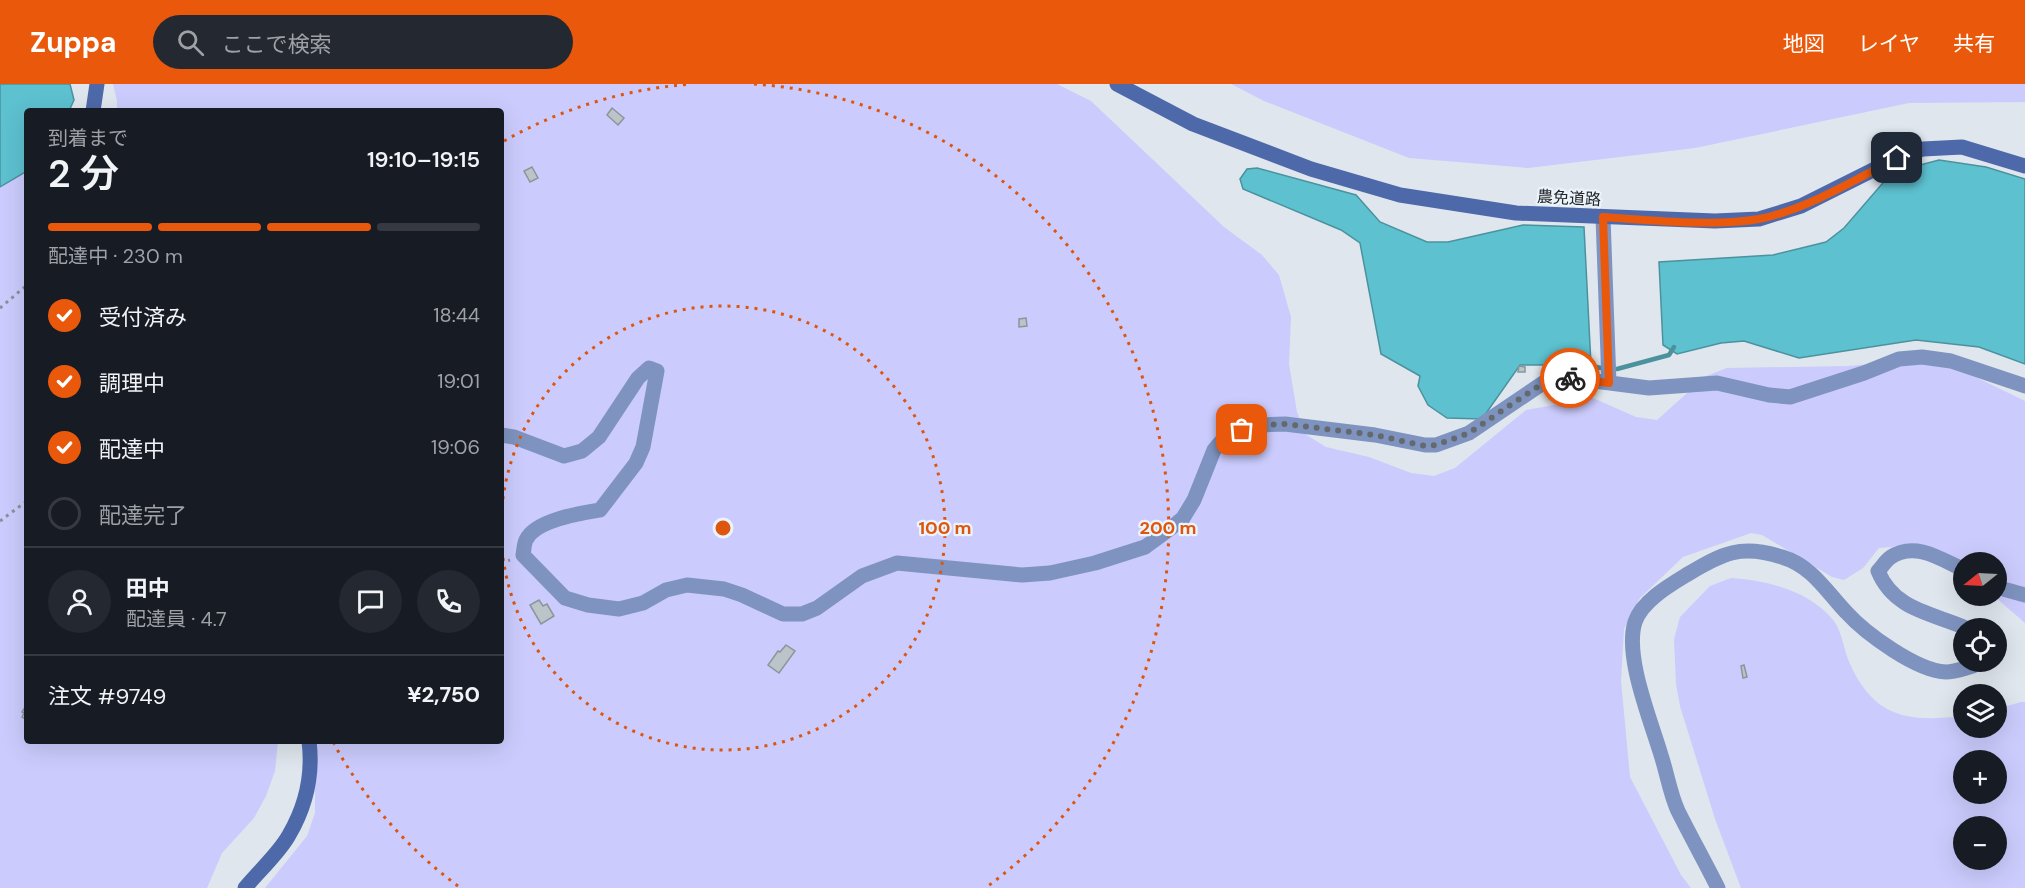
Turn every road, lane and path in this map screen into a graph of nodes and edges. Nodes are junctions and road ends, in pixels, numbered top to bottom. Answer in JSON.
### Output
{"nodes":[{"id":1,"x":97,"y":84,"type":"edge"},
{"id":2,"x":1117,"y":84,"type":"edge"},
{"id":3,"x":93,"y":108,"type":"edge"},
{"id":4,"x":2025,"y":166,"type":"edge"},
{"id":5,"x":1603,"y":217,"type":"junction"},
{"id":6,"x":24,"y":288,"type":"edge"},
{"id":7,"x":0,"y":308,"type":"edge"},
{"id":8,"x":1609,"y":383,"type":"junction"},
{"id":9,"x":2025,"y":386,"type":"edge"},
{"id":10,"x":504,"y":435,"type":"edge"},
{"id":11,"x":24,"y":503,"type":"edge"},
{"id":12,"x":0,"y":521,"type":"edge"},
{"id":13,"x":1953,"y":564,"type":"edge"},
{"id":14,"x":2007,"y":590,"type":"edge"},
{"id":15,"x":2025,"y":595,"type":"edge"},
{"id":16,"x":1953,"y":624,"type":"edge"},
{"id":17,"x":1953,"y":671,"type":"edge"},
{"id":18,"x":309,"y":744,"type":"edge"},
{"id":19,"x":245,"y":888,"type":"edge"},
{"id":20,"x":1718,"y":888,"type":"edge"}],
"edges":[{"from":1,"to":3,"type":"street"},
{"from":2,"to":5,"type":"street","name":"農免道路"},
{"from":4,"to":5,"type":"street","name":"農免道路"},
{"from":5,"to":8,"type":"street"},
{"from":6,"to":7,"type":"path"},
{"from":8,"to":9,"type":"street"},
{"from":8,"to":10,"type":"street"},
{"from":11,"to":12,"type":"path"},
{"from":13,"to":16,"type":"street"},
{"from":14,"to":15,"type":"street"},
{"from":17,"to":20,"type":"street"},
{"from":18,"to":19,"type":"street"}]}
